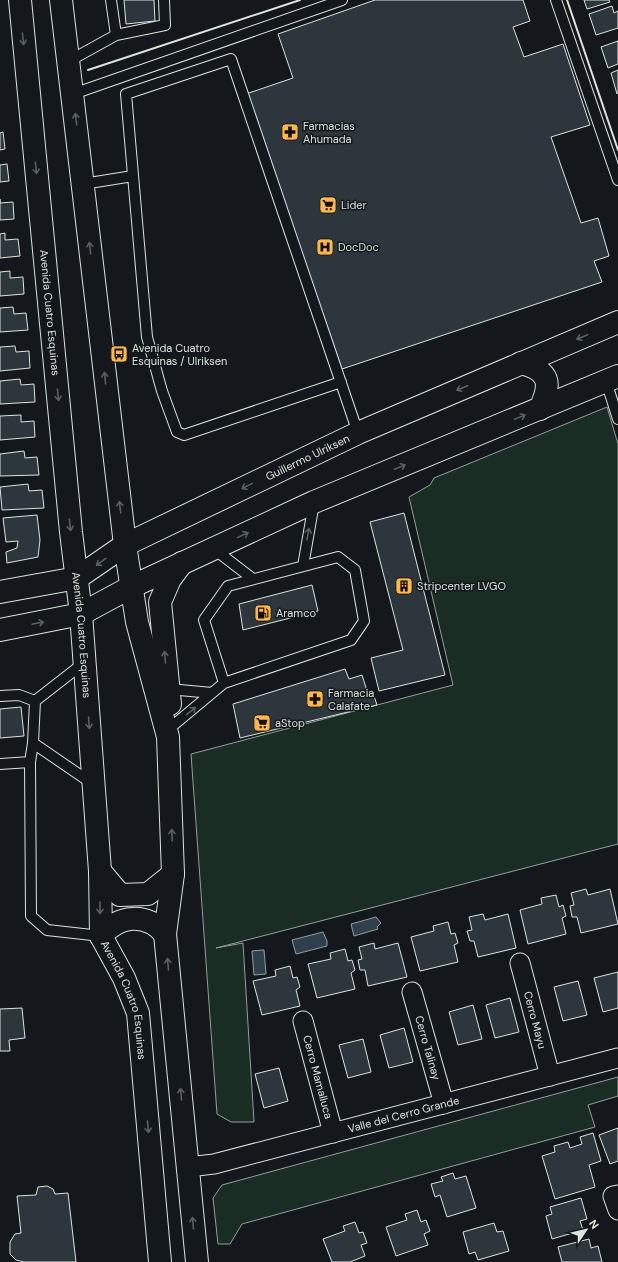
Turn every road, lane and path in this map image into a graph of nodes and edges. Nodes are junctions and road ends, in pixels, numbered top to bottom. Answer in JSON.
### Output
{"nodes":[{"id":1,"x":20,"y":0,"type":"edge"},
{"id":2,"x":61,"y":0,"type":"edge"},
{"id":3,"x":111,"y":0,"type":"edge"},
{"id":4,"x":164,"y":0,"type":"edge"},
{"id":5,"x":342,"y":0,"type":"edge"},
{"id":6,"x":556,"y":0,"type":"edge"},
{"id":7,"x":116,"y":35,"type":"junction"},
{"id":8,"x":69,"y":61,"type":"junction"},
{"id":9,"x":73,"y":94,"type":"junction"},
{"id":10,"x":133,"y":176,"type":"junction"},
{"id":11,"x":618,"y":180,"type":"edge"},
{"id":12,"x":83,"y":184,"type":"junction"},
{"id":13,"x":618,"y":322,"type":"edge"},
{"id":14,"x":521,"y":363,"type":"junction"},
{"id":15,"x":612,"y":379,"type":"edge"},
{"id":16,"x":341,"y":382,"type":"junction"},
{"id":17,"x":540,"y":409,"type":"junction"},
{"id":18,"x":618,"y":419,"type":"edge"},
{"id":19,"x":358,"y":433,"type":"junction"},
{"id":20,"x":314,"y":502,"type":"junction"},
{"id":21,"x":125,"y":545,"type":"junction"},
{"id":22,"x":214,"y":548,"type":"junction"},
{"id":23,"x":182,"y":563,"type":"junction"},
{"id":24,"x":303,"y":566,"type":"junction"},
{"id":25,"x":76,"y":578,"type":"junction"},
{"id":26,"x":253,"y":579,"type":"junction"},
{"id":27,"x":131,"y":587,"type":"junction"},
{"id":28,"x":0,"y":592,"type":"edge"},
{"id":29,"x":81,"y":614,"type":"junction"},
{"id":30,"x":0,"y":630,"type":"edge"},
{"id":31,"x":85,"y":662,"type":"junction"},
{"id":32,"x":224,"y":683,"type":"junction"},
{"id":33,"x":169,"y":689,"type":"junction"},
{"id":34,"x":212,"y":693,"type":"junction"},
{"id":35,"x":0,"y":696,"type":"edge"},
{"id":36,"x":35,"y":702,"type":"junction"},
{"id":37,"x":169,"y":732,"type":"junction"},
{"id":38,"x":33,"y":744,"type":"junction"},
{"id":39,"x":30,"y":762,"type":"junction"},
{"id":40,"x":0,"y":764,"type":"edge"},
{"id":41,"x":94,"y":785,"type":"junction"},
{"id":42,"x":100,"y":871,"type":"junction"},
{"id":43,"x":174,"y":874,"type":"junction"},
{"id":44,"x":165,"y":934,"type":"junction"},
{"id":45,"x":101,"y":936,"type":"junction"},
{"id":46,"x":520,"y":963,"type":"dead end"},
{"id":47,"x":412,"y":992,"type":"dead end"},
{"id":48,"x":303,"y":1022,"type":"dead end"},
{"id":49,"x":618,"y":1058,"type":"edge"},
{"id":50,"x":550,"y":1076,"type":"junction"},
{"id":51,"x":444,"y":1104,"type":"junction"},
{"id":52,"x":333,"y":1133,"type":"junction"},
{"id":53,"x":188,"y":1167,"type":"junction"},
{"id":54,"x":618,"y":1195,"type":"edge"},
{"id":55,"x":618,"y":1210,"type":"edge"},
{"id":56,"x":160,"y":1262,"type":"edge"},
{"id":57,"x":197,"y":1262,"type":"edge"}],
"edges":[{"from":1,"to":25,"type":"main road","name":"Avenida Cuatro Esquinas","one_way":true},
{"from":2,"to":8,"type":"main road"},
{"from":3,"to":7,"type":"lane"},
{"from":4,"to":7,"type":"lane"},
{"from":5,"to":9,"type":"lane"},
{"from":6,"to":11,"type":"lane"},
{"from":7,"to":8,"type":"lane"},
{"from":8,"to":9,"type":"main road"},
{"from":12,"to":9,"type":"main road","one_way":true},
{"from":10,"to":12,"type":"lane"},
{"from":10,"to":16,"type":"lane"},
{"from":10,"to":16,"type":"lane"},
{"from":21,"to":12,"type":"main road","one_way":true},
{"from":13,"to":14,"type":"main road","name":"Guillermo Ulriksen","one_way":true},
{"from":14,"to":17,"type":"main road"},
{"from":14,"to":19,"type":"main road","name":"Guillermo Ulriksen","one_way":true},
{"from":15,"to":17,"type":"main road"},
{"from":15,"to":18,"type":"lane"},
{"from":16,"to":19,"type":"lane"},
{"from":20,"to":17,"type":"main road","one_way":true},
{"from":19,"to":21,"type":"main road","name":"Guillermo Ulriksen","one_way":true},
{"from":22,"to":20,"type":"main road","one_way":true},
{"from":24,"to":20,"type":"lane","one_way":true},
{"from":21,"to":25,"type":"main road","name":"Guillermo Ulriksen","one_way":true},
{"from":21,"to":27,"type":"main road"},
{"from":22,"to":23,"type":"main road"},
{"from":22,"to":26,"type":"lane"},
{"from":23,"to":27,"type":"main road"},
{"from":33,"to":23,"type":"main road","one_way":true},
{"from":24,"to":26,"type":"lane"},
{"from":24,"to":32,"type":"lane"},
{"from":25,"to":28,"type":"main road","name":"Guillermo Ulriksen"},
{"from":25,"to":29,"type":"main road","name":"Avenida Cuatro Esquinas"},
{"from":26,"to":32,"type":"lane"},
{"from":27,"to":29,"type":"main road"},
{"from":27,"to":37,"type":"main road"},
{"from":30,"to":29,"type":"main road","one_way":true},
{"from":29,"to":31,"type":"main road","name":"Avenida Cuatro Esquinas"},
{"from":31,"to":36,"type":"lane"},
{"from":31,"to":41,"type":"main road","name":"Avenida Cuatro Esquinas","one_way":true},
{"from":32,"to":34,"type":"lane"},
{"from":33,"to":34,"type":"lane"},
{"from":33,"to":37,"type":"main road"},
{"from":37,"to":34,"type":"lane","one_way":true},
{"from":35,"to":36,"type":"lane"},
{"from":36,"to":38,"type":"lane"},
{"from":43,"to":37,"type":"main road","one_way":true},
{"from":38,"to":39,"type":"lane"},
{"from":38,"to":41,"type":"lane"},
{"from":39,"to":40,"type":"lane"},
{"from":39,"to":45,"type":"lane"},
{"from":41,"to":42,"type":"main road","name":"Avenida Cuatro Esquinas"},
{"from":42,"to":43,"type":"main road"},
{"from":42,"to":45,"type":"main road","name":"Avenida Cuatro Esquinas","one_way":true},
{"from":43,"to":44,"type":"main road"},
{"from":44,"to":45,"type":"main road"},
{"from":53,"to":44,"type":"main road","one_way":true},
{"from":45,"to":56,"type":"main road","name":"Avenida Cuatro Esquinas","one_way":true},
{"from":46,"to":50,"type":"street","name":"Cerro Mayu"},
{"from":47,"to":51,"type":"street","name":"Cerro Talinay"},
{"from":48,"to":52,"type":"street","name":"Cerro Mamalluca"},
{"from":49,"to":50,"type":"street","name":"Valle del Cerro Grande"},
{"from":50,"to":51,"type":"street","name":"Valle del Cerro Grande"},
{"from":51,"to":52,"type":"street","name":"Valle del Cerro Grande"},
{"from":52,"to":53,"type":"street","name":"Valle del Cerro Grande"},
{"from":57,"to":53,"type":"main road","one_way":true},
{"from":54,"to":55,"type":"street"}]}
